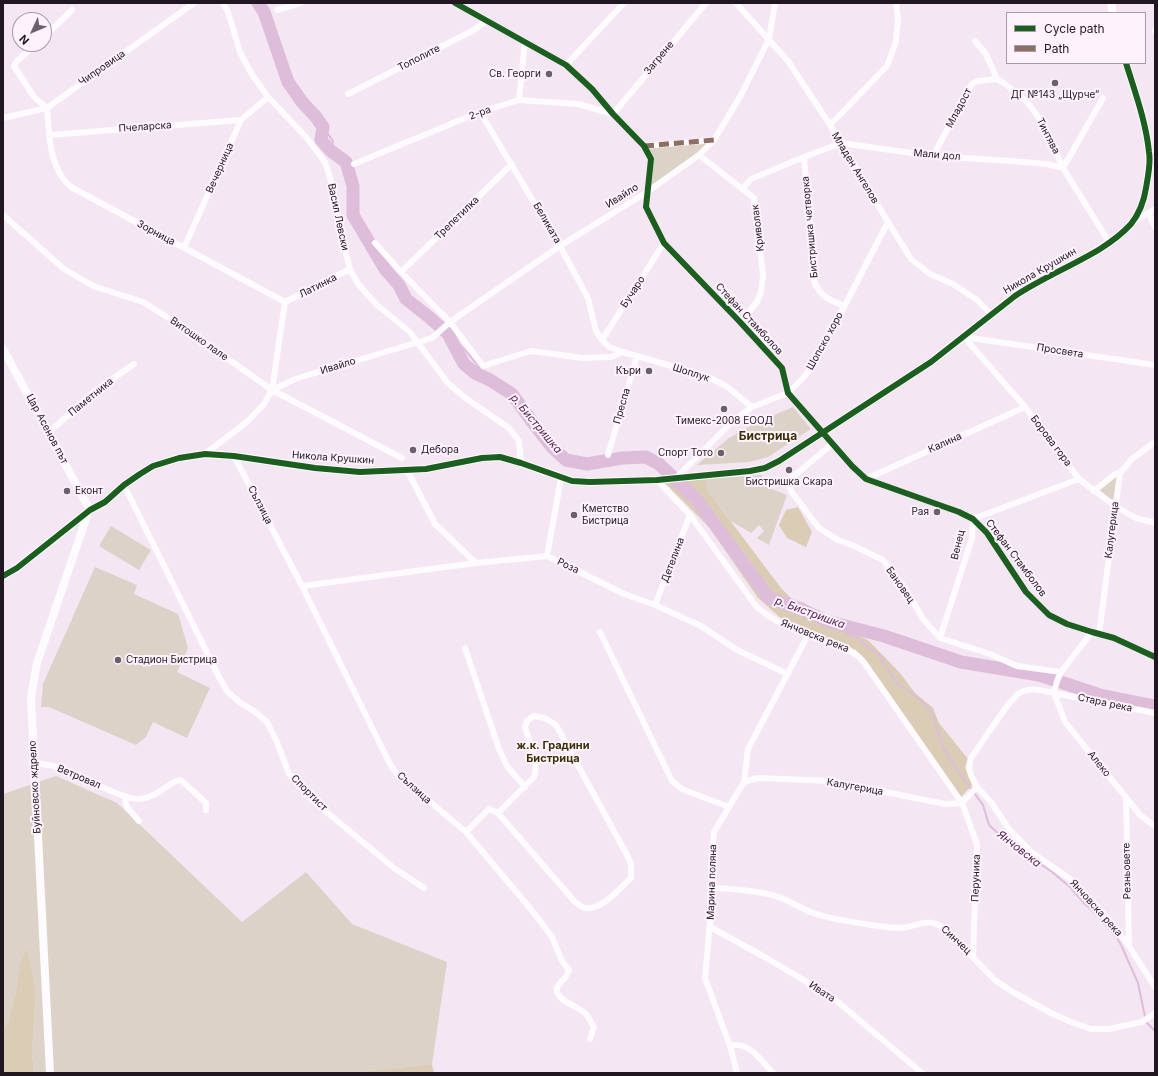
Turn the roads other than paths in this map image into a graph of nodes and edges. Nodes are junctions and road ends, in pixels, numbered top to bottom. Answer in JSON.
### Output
{"nodes":[{"id":1,"x":194,"y":3,"type":"edge"},
{"id":2,"x":223,"y":3,"type":"edge"},
{"id":3,"x":301,"y":3,"type":"edge"},
{"id":4,"x":455,"y":3,"type":"edge"},
{"id":5,"x":706,"y":3,"type":"edge"},
{"id":6,"x":736,"y":3,"type":"edge"},
{"id":7,"x":775,"y":3,"type":"edge"},
{"id":8,"x":896,"y":3,"type":"edge"},
{"id":9,"x":620,"y":4,"type":"edge"},
{"id":10,"x":72,"y":10,"type":"dead end"},
{"id":11,"x":277,"y":10,"type":"dead end"},
{"id":12,"x":487,"y":20,"type":"junction"},
{"id":13,"x":52,"y":29,"type":"edge"},
{"id":14,"x":769,"y":39,"type":"junction"},
{"id":15,"x":525,"y":41,"type":"junction"},
{"id":16,"x":975,"y":41,"type":"dead end"},
{"id":17,"x":27,"y":52,"type":"edge"},
{"id":18,"x":1126,"y":64,"type":"edge"},
{"id":19,"x":566,"y":65,"type":"junction"},
{"id":20,"x":997,"y":79,"type":"junction"},
{"id":21,"x":348,"y":94,"type":"dead end"},
{"id":22,"x":268,"y":97,"type":"junction"},
{"id":23,"x":1103,"y":98,"type":"dead end"},
{"id":24,"x":519,"y":100,"type":"junction"},
{"id":25,"x":47,"y":108,"type":"junction"},
{"id":26,"x":480,"y":112,"type":"junction"},
{"id":27,"x":613,"y":114,"type":"junction"},
{"id":28,"x":3,"y":118,"type":"edge"},
{"id":29,"x":241,"y":120,"type":"junction"},
{"id":30,"x":830,"y":125,"type":"junction"},
{"id":31,"x":49,"y":135,"type":"junction"},
{"id":32,"x":714,"y":140,"type":"junction"},
{"id":33,"x":841,"y":143,"type":"junction"},
{"id":34,"x":644,"y":146,"type":"junction"},
{"id":35,"x":1150,"y":153,"type":"junction"},
{"id":36,"x":699,"y":155,"type":"junction"},
{"id":37,"x":934,"y":156,"type":"junction"},
{"id":38,"x":804,"y":157,"type":"junction"},
{"id":39,"x":1155,"y":160,"type":"edge"},
{"id":40,"x":354,"y":164,"type":"dead end"},
{"id":41,"x":512,"y":164,"type":"junction"},
{"id":42,"x":1063,"y":168,"type":"junction"},
{"id":43,"x":742,"y":188,"type":"junction"},
{"id":44,"x":647,"y":192,"type":"junction"},
{"id":45,"x":1155,"y":209,"type":"edge"},
{"id":46,"x":1149,"y":214,"type":"junction"},
{"id":47,"x":3,"y":215,"type":"edge"},
{"id":48,"x":888,"y":222,"type":"junction"},
{"id":49,"x":1132,"y":223,"type":"junction"},
{"id":50,"x":1155,"y":227,"type":"edge"},
{"id":51,"x":1109,"y":242,"type":"junction"},
{"id":52,"x":664,"y":243,"type":"junction"},
{"id":53,"x":375,"y":244,"type":"dead end"},
{"id":54,"x":560,"y":246,"type":"junction"},
{"id":55,"x":184,"y":248,"type":"junction"},
{"id":56,"x":350,"y":269,"type":"junction"},
{"id":57,"x":401,"y":272,"type":"junction"},
{"id":58,"x":285,"y":302,"type":"junction"},
{"id":59,"x":844,"y":306,"type":"junction"},
{"id":60,"x":991,"y":314,"type":"junction"},
{"id":61,"x":450,"y":322,"type":"junction"},
{"id":62,"x":740,"y":322,"type":"junction"},
{"id":63,"x":964,"y":337,"type":"junction"},
{"id":64,"x":602,"y":340,"type":"junction"},
{"id":65,"x":418,"y":342,"type":"junction"},
{"id":66,"x":3,"y":349,"type":"edge"},
{"id":67,"x":623,"y":352,"type":"junction"},
{"id":68,"x":637,"y":356,"type":"junction"},
{"id":69,"x":134,"y":364,"type":"dead end"},
{"id":70,"x":1155,"y":365,"type":"edge"},
{"id":71,"x":272,"y":390,"type":"junction"},
{"id":72,"x":788,"y":393,"type":"junction"},
{"id":73,"x":752,"y":407,"type":"junction"},
{"id":74,"x":1025,"y":407,"type":"junction"},
{"id":75,"x":48,"y":432,"type":"junction"},
{"id":76,"x":823,"y":433,"type":"junction"},
{"id":77,"x":1155,"y":442,"type":"edge"},
{"id":78,"x":832,"y":444,"type":"junction"},
{"id":79,"x":206,"y":454,"type":"junction"},
{"id":80,"x":608,"y":455,"type":"dead end"},
{"id":81,"x":234,"y":456,"type":"junction"},
{"id":82,"x":402,"y":458,"type":"dead end"},
{"id":83,"x":520,"y":463,"type":"junction"},
{"id":84,"x":407,"y":470,"type":"junction"},
{"id":85,"x":1120,"y":473,"type":"junction"},
{"id":86,"x":677,"y":477,"type":"junction"},
{"id":87,"x":561,"y":478,"type":"junction"},
{"id":88,"x":866,"y":479,"type":"junction"},
{"id":89,"x":1079,"y":479,"type":"junction"},
{"id":90,"x":659,"y":480,"type":"junction"},
{"id":91,"x":124,"y":485,"type":"junction"},
{"id":92,"x":1094,"y":491,"type":"junction"},
{"id":93,"x":1115,"y":506,"type":"junction"},
{"id":94,"x":90,"y":510,"type":"junction"},
{"id":95,"x":690,"y":515,"type":"junction"},
{"id":96,"x":973,"y":519,"type":"junction"},
{"id":97,"x":1155,"y":524,"type":"edge"},
{"id":98,"x":548,"y":556,"type":"junction"},
{"id":99,"x":476,"y":563,"type":"junction"},
{"id":100,"x":3,"y":576,"type":"edge"},
{"id":101,"x":302,"y":586,"type":"junction"},
{"id":102,"x":656,"y":605,"type":"junction"},
{"id":103,"x":600,"y":632,"type":"dead end"},
{"id":104,"x":1092,"y":632,"type":"junction"},
{"id":105,"x":1099,"y":634,"type":"junction"},
{"id":106,"x":808,"y":635,"type":"junction"},
{"id":107,"x":940,"y":638,"type":"junction"},
{"id":108,"x":465,"y":648,"type":"dead end"},
{"id":109,"x":1155,"y":657,"type":"edge"},
{"id":110,"x":1061,"y":673,"type":"junction"},
{"id":111,"x":788,"y":674,"type":"junction"},
{"id":112,"x":1054,"y":693,"type":"junction"},
{"id":113,"x":1155,"y":713,"type":"edge"},
{"id":114,"x":33,"y":763,"type":"junction"},
{"id":115,"x":744,"y":782,"type":"junction"},
{"id":116,"x":525,"y":787,"type":"junction"},
{"id":117,"x":976,"y":789,"type":"junction"},
{"id":118,"x":124,"y":796,"type":"junction"},
{"id":119,"x":1126,"y":797,"type":"junction"},
{"id":120,"x":963,"y":801,"type":"junction"},
{"id":121,"x":729,"y":807,"type":"junction"},
{"id":122,"x":206,"y":810,"type":"dead end"},
{"id":123,"x":498,"y":813,"type":"junction"},
{"id":124,"x":139,"y":821,"type":"dead end"},
{"id":125,"x":1155,"y":826,"type":"edge"},
{"id":126,"x":466,"y":832,"type":"junction"},
{"id":127,"x":424,"y":888,"type":"dead end"},
{"id":128,"x":713,"y":888,"type":"junction"},
{"id":129,"x":710,"y":927,"type":"junction"},
{"id":130,"x":1129,"y":946,"type":"junction"},
{"id":131,"x":973,"y":956,"type":"junction"},
{"id":132,"x":1155,"y":987,"type":"edge"},
{"id":133,"x":1155,"y":1013,"type":"edge"},
{"id":134,"x":590,"y":1039,"type":"dead end"},
{"id":135,"x":730,"y":1046,"type":"junction"},
{"id":136,"x":50,"y":1073,"type":"edge"},
{"id":137,"x":737,"y":1073,"type":"edge"},
{"id":138,"x":774,"y":1073,"type":"edge"},
{"id":139,"x":922,"y":1073,"type":"edge"}],
"edges":[{"from":1,"to":25,"type":"street","name":"Чипровица"},
{"from":2,"to":22,"type":"street","name":"Васил Левски"},
{"from":3,"to":11,"type":"street"},
{"from":4,"to":12,"type":"street","name":"Стефан Стамболов"},
{"from":5,"to":27,"type":"street","name":"Загрене"},
{"from":6,"to":14,"type":"street","name":"Младен Ангелов"},
{"from":7,"to":14,"type":"street","name":"Ивайло"},
{"from":8,"to":30,"type":"street"},
{"from":9,"to":19,"type":"street"},
{"from":10,"to":13,"type":"street"},
{"from":12,"to":15,"type":"street","name":"Стефан Стамболов"},
{"from":12,"to":21,"type":"street","name":"Тополите"},
{"from":14,"to":30,"type":"street","name":"Младен Ангелов"},
{"from":14,"to":32,"type":"street","name":"Ивайло"},
{"from":15,"to":19,"type":"street","name":"Стефан Стамболов"},
{"from":15,"to":24,"type":"street"},
{"from":16,"to":20,"type":"street"},
{"from":17,"to":25,"type":"street"},
{"from":18,"to":35,"type":"street","name":"Никола Крушкин"},
{"from":19,"to":27,"type":"street","name":"Стефан Стамболов"},
{"from":20,"to":37,"type":"street","name":"Младост"},
{"from":20,"to":42,"type":"street","name":"Тинтява"},
{"from":22,"to":29,"type":"street","name":"Вечерница"},
{"from":22,"to":56,"type":"street","name":"Васил Левски"},
{"from":23,"to":42,"type":"street"},
{"from":24,"to":26,"type":"street","name":"2-ра"},
{"from":24,"to":27,"type":"street","name":"2-ра"},
{"from":25,"to":28,"type":"street","name":"Чипровица"},
{"from":25,"to":31,"type":"street","name":"Зорница"},
{"from":26,"to":40,"type":"street","name":"2-ра"},
{"from":26,"to":41,"type":"street","name":"Беликата"},
{"from":27,"to":34,"type":"street","name":"Стефан Стамболов"},
{"from":29,"to":31,"type":"street","name":"Пчеларска"},
{"from":29,"to":55,"type":"street","name":"Вечерница"},
{"from":30,"to":33,"type":"street","name":"Младен Ангелов"},
{"from":31,"to":55,"type":"street","name":"Зорница"},
{"from":32,"to":34,"type":"street"},
{"from":32,"to":36,"type":"street","name":"Ивайло"},
{"from":33,"to":37,"type":"street","name":"Мали дол"},
{"from":33,"to":38,"type":"street","name":"Мали дол"},
{"from":33,"to":48,"type":"street","name":"Младен Ангелов"},
{"from":34,"to":44,"type":"street","name":"Стефан Стамболов"},
{"from":35,"to":39,"type":"street"},
{"from":35,"to":49,"type":"street","name":"Никола Крушкин"},
{"from":36,"to":43,"type":"street","name":"Криволак"},
{"from":36,"to":44,"type":"street","name":"Ивайло"},
{"from":37,"to":42,"type":"street","name":"Мали дол"},
{"from":38,"to":43,"type":"street","name":"Мали дол"},
{"from":38,"to":59,"type":"street","name":"Бистришка четворка"},
{"from":41,"to":54,"type":"street","name":"Беликата"},
{"from":41,"to":57,"type":"street","name":"Трепетилка"},
{"from":42,"to":51,"type":"street","name":"Тинтява"},
{"from":43,"to":62,"type":"street","name":"Криволак"},
{"from":44,"to":52,"type":"street","name":"Стефан Стамболов"},
{"from":44,"to":54,"type":"street","name":"Ивайло"},
{"from":45,"to":46,"type":"street"},
{"from":46,"to":49,"type":"street"},
{"from":46,"to":50,"type":"street"},
{"from":47,"to":71,"type":"street","name":"Витошко лале"},
{"from":48,"to":59,"type":"street","name":"Шопско хоро"},
{"from":48,"to":60,"type":"street","name":"Младен Ангелов"},
{"from":49,"to":51,"type":"street","name":"Никола Крушкин"},
{"from":51,"to":60,"type":"street","name":"Никола Крушкин"},
{"from":52,"to":62,"type":"street","name":"Стефан Стамболов"},
{"from":52,"to":64,"type":"street","name":"Бучаро"},
{"from":53,"to":57,"type":"street"},
{"from":54,"to":61,"type":"street","name":"Ивайло"},
{"from":54,"to":64,"type":"street","name":"Беликата"},
{"from":55,"to":58,"type":"street","name":"Зорница"},
{"from":56,"to":58,"type":"street","name":"Латинка"},
{"from":56,"to":65,"type":"street","name":"Васил Левски"},
{"from":57,"to":61,"type":"street"},
{"from":58,"to":71,"type":"street"},
{"from":59,"to":72,"type":"street","name":"Шопско хоро"},
{"from":60,"to":63,"type":"street","name":"Никола Крушкин"},
{"from":61,"to":65,"type":"street","name":"Ивайло"},
{"from":61,"to":67,"type":"street"},
{"from":62,"to":72,"type":"street","name":"Стефан Стамболов"},
{"from":63,"to":70,"type":"street","name":"Просвета"},
{"from":63,"to":74,"type":"street","name":"Борова гора"},
{"from":63,"to":76,"type":"street","name":"Никола Крушкин"},
{"from":64,"to":67,"type":"street","name":"Шоплук"},
{"from":65,"to":71,"type":"street","name":"Ивайло"},
{"from":65,"to":83,"type":"street","name":"Васил Левски"},
{"from":66,"to":75,"type":"street","name":"Цар Асенов път"},
{"from":67,"to":68,"type":"street","name":"Шоплук"},
{"from":68,"to":73,"type":"street","name":"Шоплук"},
{"from":68,"to":80,"type":"street","name":"Преспа"},
{"from":69,"to":75,"type":"street","name":"Паметника"},
{"from":71,"to":79,"type":"street"},
{"from":71,"to":82,"type":"street","name":"Витошко лале"},
{"from":72,"to":73,"type":"street","name":"Шопско хоро"},
{"from":72,"to":76,"type":"street","name":"Стефан Стамболов"},
{"from":73,"to":86,"type":"street","name":"Шопско хоро"},
{"from":74,"to":88,"type":"street","name":"Калина"},
{"from":74,"to":89,"type":"street","name":"Борова гора"},
{"from":75,"to":94,"type":"street","name":"Цар Асенов път"},
{"from":76,"to":78,"type":"street","name":"Стефан Стамболов"},
{"from":76,"to":86,"type":"street","name":"Никола Крушкин"},
{"from":77,"to":85,"type":"street"},
{"from":78,"to":88,"type":"street","name":"Стефан Стамболов"},
{"from":78,"to":107,"type":"street","name":"Бановец"},
{"from":79,"to":81,"type":"street","name":"Никола Крушкин"},
{"from":79,"to":91,"type":"street","name":"Никола Крушкин"},
{"from":81,"to":84,"type":"street","name":"Никола Крушкин"},
{"from":81,"to":101,"type":"street","name":"Сълзица"},
{"from":83,"to":84,"type":"street","name":"Никола Крушкин"},
{"from":83,"to":87,"type":"street","name":"Никола Крушкин"},
{"from":84,"to":99,"type":"street"},
{"from":85,"to":92,"type":"street"},
{"from":85,"to":93,"type":"street","name":"Калугерица"},
{"from":86,"to":90,"type":"street","name":"Никола Крушкин"},
{"from":87,"to":90,"type":"street","name":"Никола Крушкин"},
{"from":87,"to":98,"type":"street"},
{"from":88,"to":96,"type":"street","name":"Стефан Стамболов"},
{"from":89,"to":92,"type":"street","name":"Борова гора"},
{"from":89,"to":96,"type":"street","name":"Венец"},
{"from":90,"to":95,"type":"street","name":"Янчовска река"},
{"from":91,"to":94,"type":"street","name":"Никола Крушкин"},
{"from":91,"to":127,"type":"street","name":"Спортист"},
{"from":92,"to":93,"type":"street","name":"Борова гора"},
{"from":93,"to":97,"type":"street","name":"Борова гора"},
{"from":93,"to":105,"type":"street","name":"Калугерица"},
{"from":94,"to":100,"type":"street","name":"Никола Крушкин"},
{"from":94,"to":114,"type":"street","name":"Буйновско ждрело"},
{"from":95,"to":102,"type":"street","name":"Детелина"},
{"from":95,"to":106,"type":"street","name":"Янчовска река"},
{"from":96,"to":104,"type":"street","name":"Стефан Стамболов"},
{"from":96,"to":107,"type":"street","name":"Венец"},
{"from":98,"to":99,"type":"street","name":"Роза"},
{"from":98,"to":102,"type":"street","name":"Роза"},
{"from":99,"to":101,"type":"street","name":"Роза"},
{"from":101,"to":126,"type":"street","name":"Сълзица"},
{"from":102,"to":111,"type":"street","name":"Роза"},
{"from":103,"to":121,"type":"street"},
{"from":104,"to":105,"type":"street","name":"Стефан Стамболов"},
{"from":104,"to":110,"type":"street"},
{"from":105,"to":109,"type":"street","name":"Стефан Стамболов"},
{"from":106,"to":111,"type":"street","name":"Марина поляна"},
{"from":106,"to":120,"type":"street","name":"Янчовска река"},
{"from":107,"to":110,"type":"street"},
{"from":108,"to":116,"type":"street"},
{"from":110,"to":112,"type":"street"},
{"from":111,"to":115,"type":"street","name":"Марина поляна"},
{"from":112,"to":113,"type":"street","name":"Стара река"},
{"from":112,"to":117,"type":"street"},
{"from":112,"to":119,"type":"street","name":"Алеко"},
{"from":114,"to":118,"type":"street","name":"Ветровал"},
{"from":114,"to":136,"type":"street","name":"Буйновско ждрело"},
{"from":115,"to":120,"type":"street","name":"Калугерица"},
{"from":115,"to":121,"type":"street","name":"Марина поляна"},
{"from":116,"to":123,"type":"street"},
{"from":116,"to":123,"type":"street"},
{"from":117,"to":120,"type":"street"},
{"from":117,"to":130,"type":"street","name":"Янчовска река"},
{"from":118,"to":122,"type":"street","name":"Ветровал"},
{"from":118,"to":124,"type":"street"},
{"from":119,"to":125,"type":"street","name":"Алеко"},
{"from":119,"to":130,"type":"street","name":"Резньовете"},
{"from":120,"to":131,"type":"street","name":"Перуника"},
{"from":121,"to":128,"type":"street","name":"Марина поляна"},
{"from":123,"to":126,"type":"street"},
{"from":126,"to":134,"type":"street","name":"Сълзица"},
{"from":128,"to":129,"type":"street","name":"Марина поляна"},
{"from":128,"to":131,"type":"street","name":"Синчец"},
{"from":129,"to":135,"type":"street","name":"Марина поляна"},
{"from":129,"to":139,"type":"street","name":"Ивата"},
{"from":130,"to":132,"type":"street","name":"Янчовска река"},
{"from":131,"to":133,"type":"street","name":"Синчец"},
{"from":135,"to":137,"type":"street","name":"Марина поляна"},
{"from":135,"to":138,"type":"street"}]}
